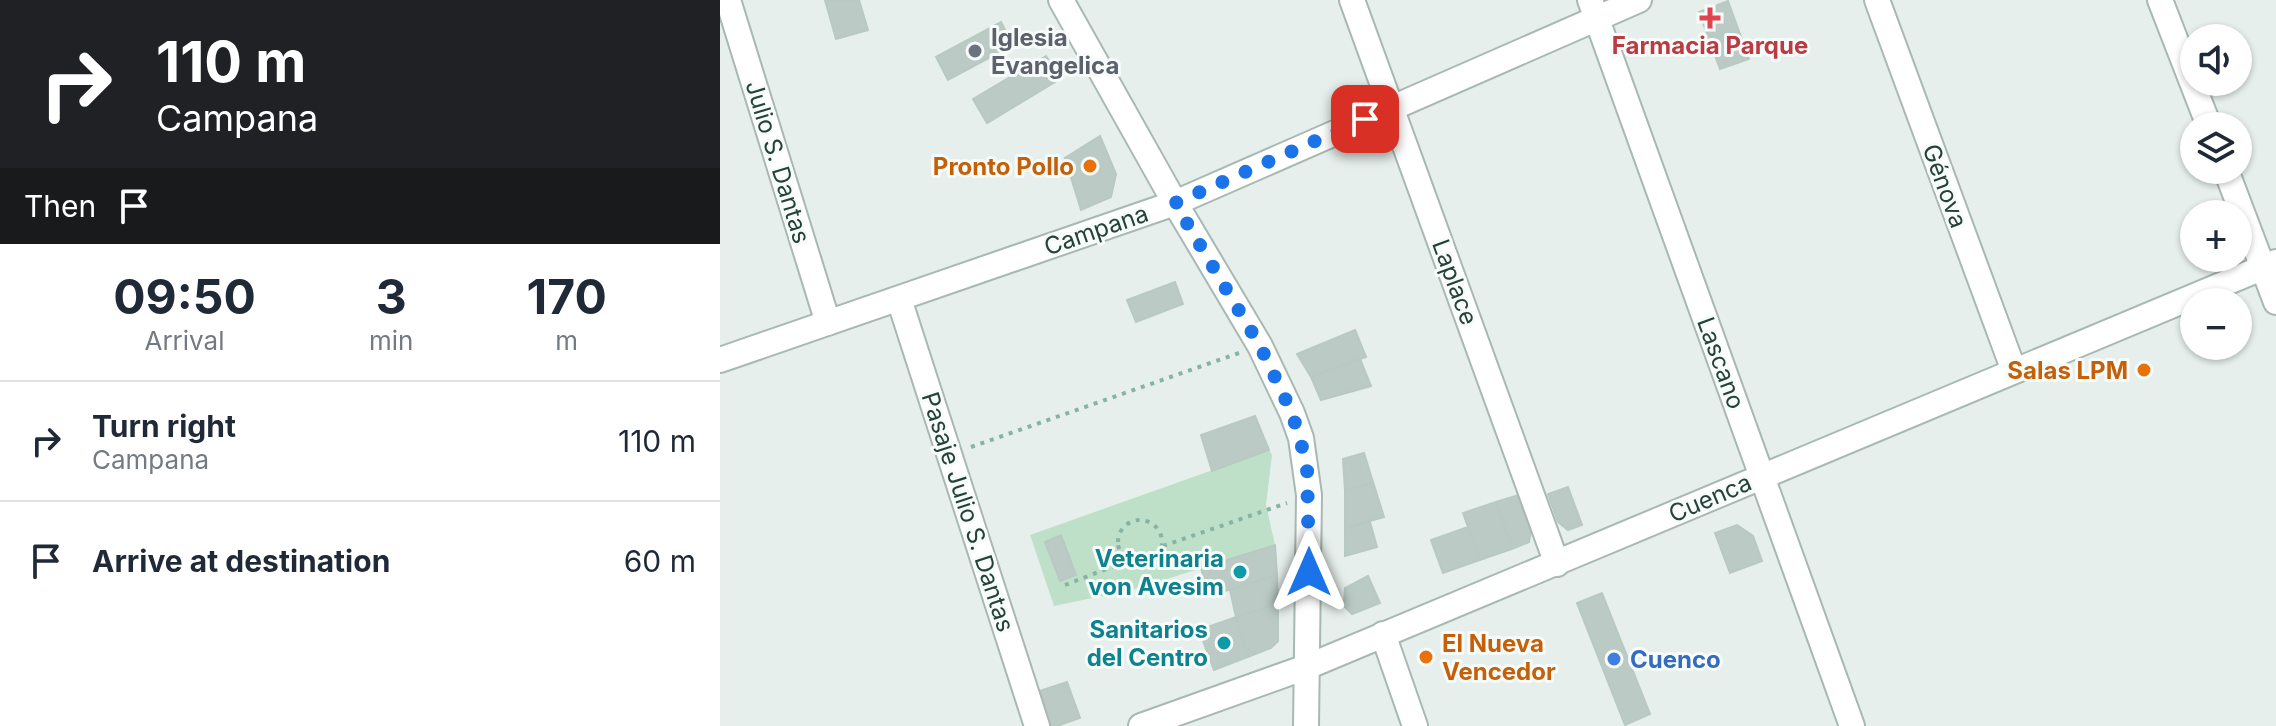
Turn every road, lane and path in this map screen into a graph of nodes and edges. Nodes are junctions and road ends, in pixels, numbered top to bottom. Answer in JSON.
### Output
{"nodes":[{"id":1,"x":728,"y":0,"type":"edge"},
{"id":2,"x":1061,"y":0,"type":"edge"},
{"id":3,"x":1352,"y":0,"type":"edge"},
{"id":4,"x":1639,"y":0,"type":"edge"},
{"id":5,"x":1877,"y":0,"type":"edge"},
{"id":6,"x":2160,"y":0,"type":"edge"},
{"id":7,"x":1593,"y":9,"type":"edge"},
{"id":8,"x":1392,"y":107,"type":"junction"},
{"id":9,"x":2204,"y":112,"type":"edge"},
{"id":10,"x":2232,"y":184,"type":"edge"},
{"id":11,"x":1175,"y":203,"type":"junction"},
{"id":12,"x":2270,"y":265,"type":"edge"},
{"id":13,"x":899,"y":299,"type":"junction"},
{"id":14,"x":2276,"y":302,"type":"edge"},
{"id":15,"x":828,"y":323,"type":"junction"},
{"id":16,"x":1260,"y":346,"type":"junction"},
{"id":17,"x":720,"y":360,"type":"edge"},
{"id":18,"x":2014,"y":371,"type":"junction"},
{"id":19,"x":949,"y":454,"type":"junction"},
{"id":20,"x":1762,"y":476,"type":"junction"},
{"id":21,"x":1309,"y":495,"type":"junction"},
{"id":22,"x":1163,"y":546,"type":"junction"},
{"id":23,"x":1127,"y":561,"type":"junction"},
{"id":24,"x":1557,"y":564,"type":"junction"},
{"id":25,"x":1065,"y":585,"type":"dead end"},
{"id":26,"x":1383,"y":634,"type":"junction"},
{"id":27,"x":1309,"y":666,"type":"junction"},
{"id":28,"x":1144,"y":725,"type":"edge"},
{"id":29,"x":1037,"y":726,"type":"edge"},
{"id":30,"x":1306,"y":726,"type":"edge"},
{"id":31,"x":1415,"y":726,"type":"edge"},
{"id":32,"x":1852,"y":726,"type":"edge"}],
"edges":[{"from":1,"to":15,"type":"street","name":"Julio S. Dantas"},
{"from":2,"to":11,"type":"street"},
{"from":3,"to":8,"type":"street","name":"Laplace"},
{"from":4,"to":7,"type":"street","name":"Campana"},
{"from":5,"to":18,"type":"street","name":"Génova"},
{"from":6,"to":9,"type":"street"},
{"from":7,"to":8,"type":"street","name":"Campana"},
{"from":7,"to":20,"type":"street","name":"Lascano"},
{"from":8,"to":11,"type":"street","name":"Campana"},
{"from":8,"to":24,"type":"street","name":"Laplace"},
{"from":10,"to":12,"type":"street"},
{"from":11,"to":13,"type":"street","name":"Campana"},
{"from":11,"to":16,"type":"street"},
{"from":12,"to":14,"type":"street"},
{"from":12,"to":18,"type":"street","name":"Cuenca"},
{"from":13,"to":15,"type":"street","name":"Campana"},
{"from":13,"to":19,"type":"street","name":"Pasaje Julio S. Dantas"},
{"from":15,"to":17,"type":"street","name":"Campana"},
{"from":16,"to":19,"type":"path"},
{"from":16,"to":21,"type":"street"},
{"from":18,"to":20,"type":"street","name":"Cuenca"},
{"from":19,"to":29,"type":"street","name":"Pasaje Julio S. Dantas"},
{"from":20,"to":24,"type":"street","name":"Cuenca"},
{"from":20,"to":32,"type":"street","name":"Lascano"},
{"from":21,"to":22,"type":"path"},
{"from":21,"to":27,"type":"street"},
{"from":22,"to":23,"type":"path"},
{"from":22,"to":23,"type":"path"},
{"from":23,"to":25,"type":"path"},
{"from":24,"to":26,"type":"street","name":"Cuenca"},
{"from":26,"to":27,"type":"street","name":"Cuenca"},
{"from":26,"to":31,"type":"street"},
{"from":27,"to":28,"type":"street","name":"Cuenca"},
{"from":27,"to":30,"type":"street"}]}
